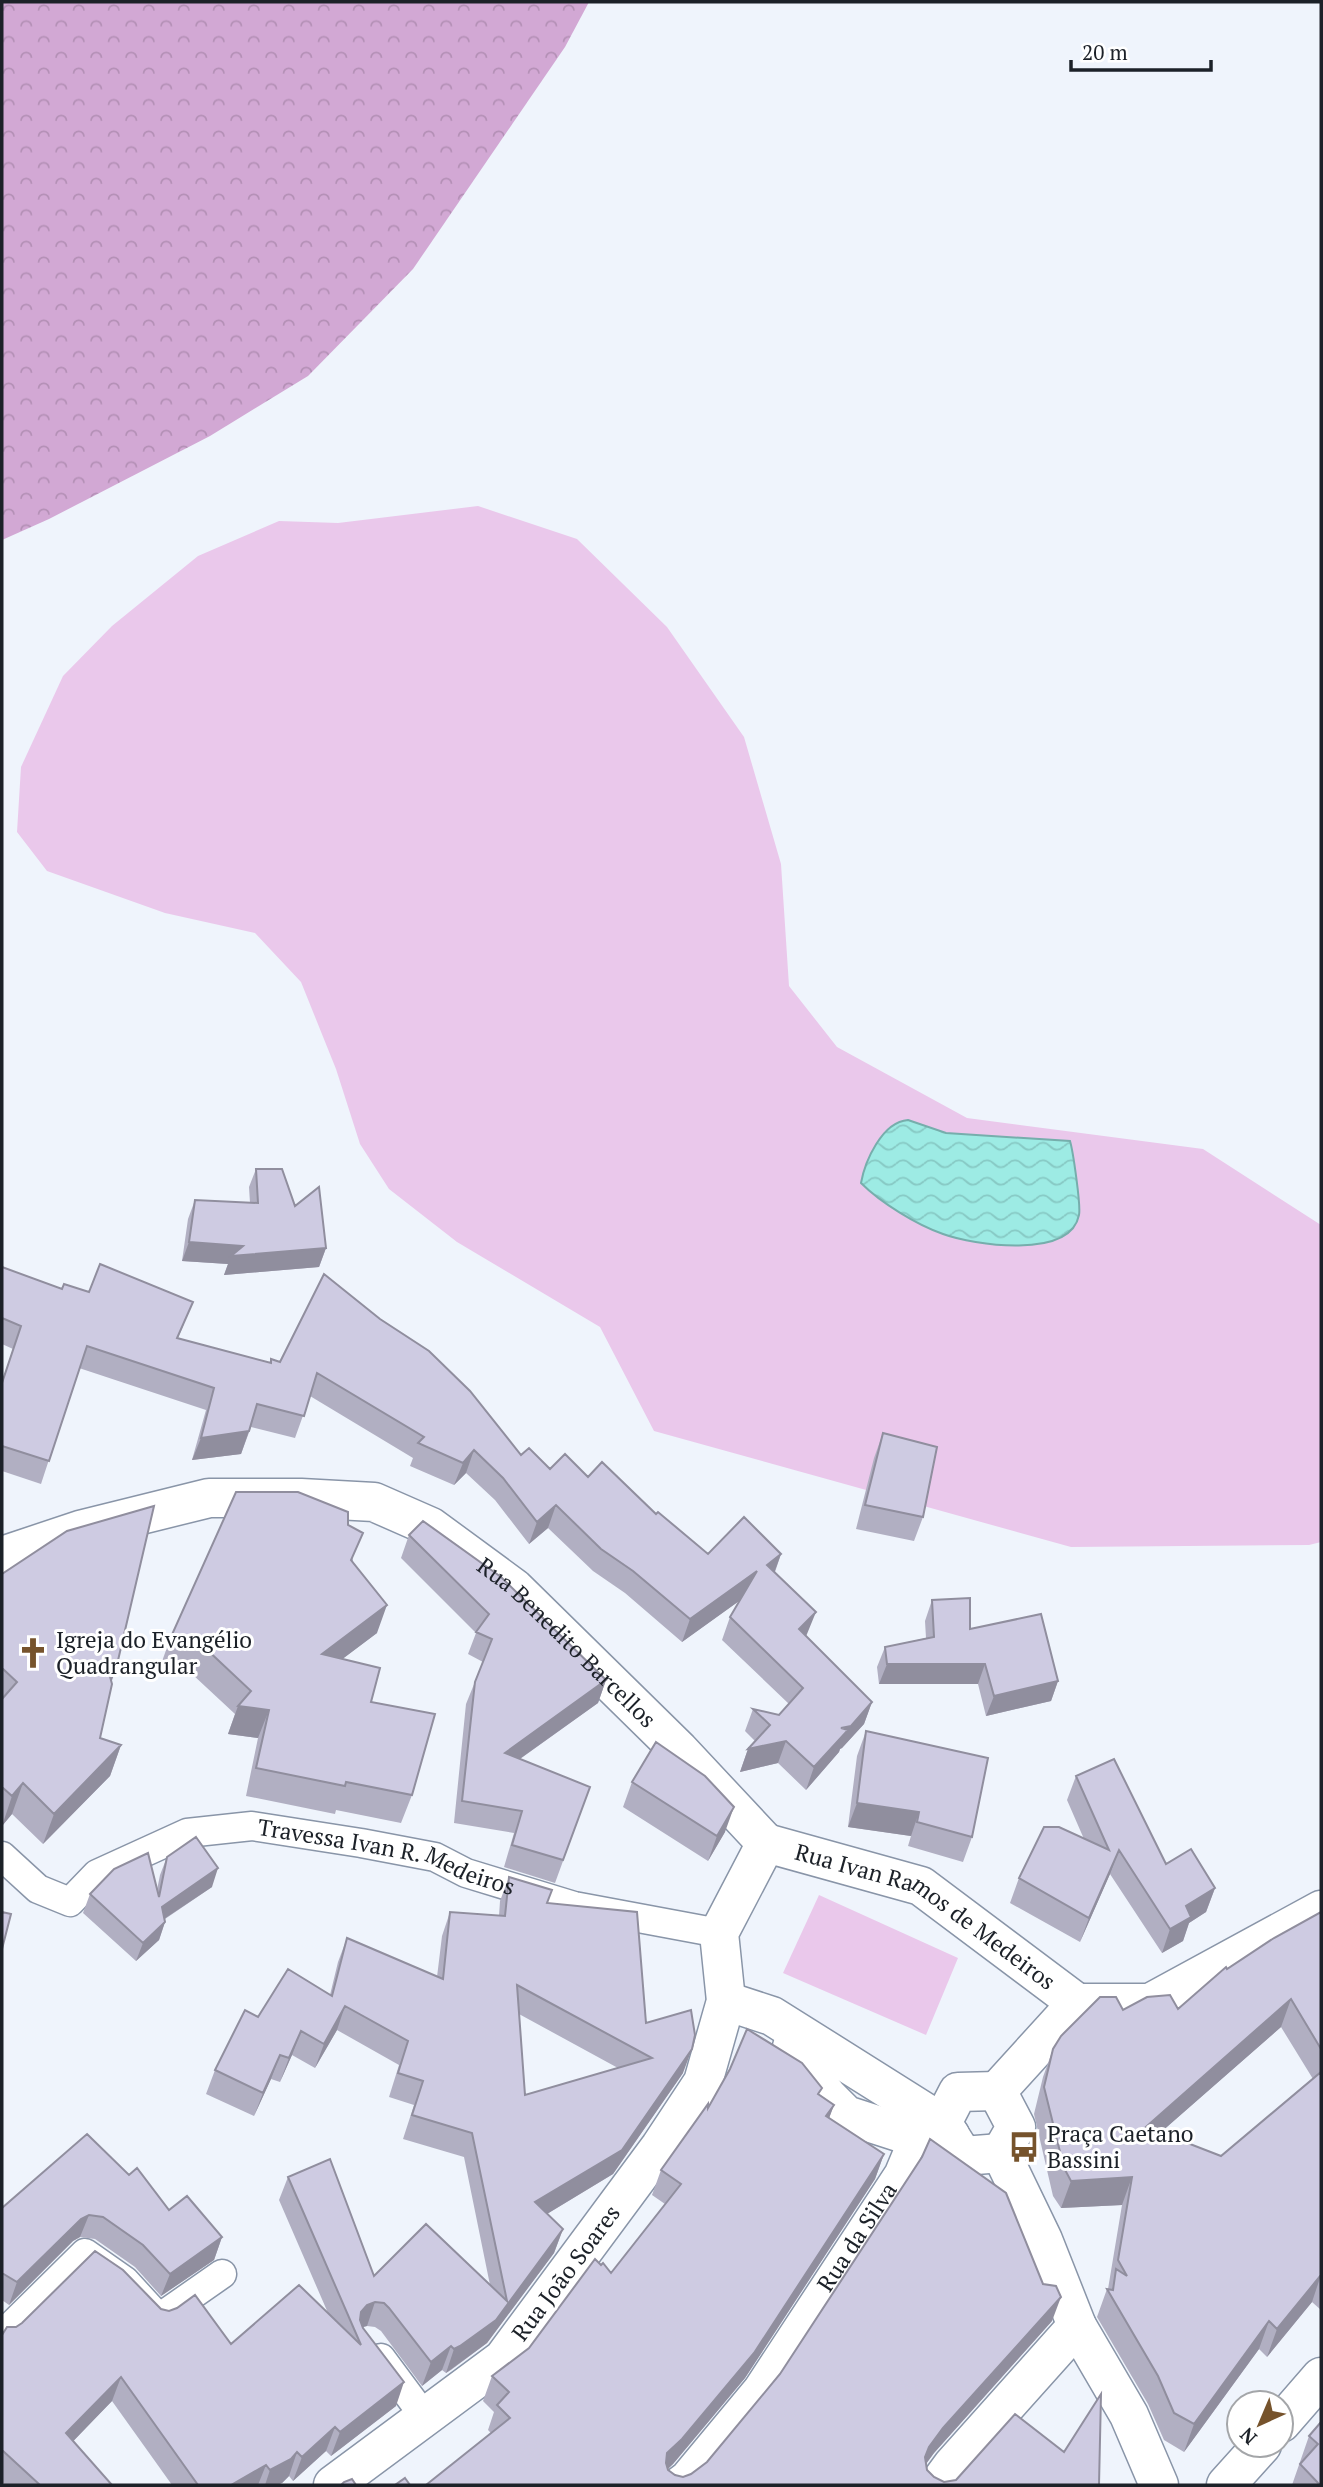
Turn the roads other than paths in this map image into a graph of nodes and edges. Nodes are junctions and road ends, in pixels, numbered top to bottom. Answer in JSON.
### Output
{"nodes":[{"id":1,"x":2,"y":1556,"type":"edge"},
{"id":2,"x":766,"y":1843,"type":"junction"},
{"id":3,"x":2,"y":1856,"type":"edge"},
{"id":4,"x":1321,"y":1910,"type":"edge"},
{"id":5,"x":719,"y":1933,"type":"junction"},
{"id":6,"x":726,"y":2001,"type":"junction"},
{"id":7,"x":1077,"y":2003,"type":"junction"},
{"id":8,"x":997,"y":2091,"type":"junction"},
{"id":9,"x":936,"y":2132,"type":"junction"},
{"id":10,"x":1001,"y":2153,"type":"junction"},
{"id":11,"x":222,"y":2274,"type":"dead end"},
{"id":12,"x":1077,"y":2326,"type":"junction"},
{"id":13,"x":2,"y":2335,"type":"edge"},
{"id":14,"x":368,"y":2342,"type":"edge"},
{"id":15,"x":1321,"y":2377,"type":"edge"},
{"id":16,"x":1295,"y":2407,"type":"edge"},
{"id":17,"x":424,"y":2416,"type":"junction"},
{"id":18,"x":1249,"y":2459,"type":"edge"},
{"id":19,"x":333,"y":2485,"type":"edge"},
{"id":20,"x":673,"y":2485,"type":"edge"},
{"id":21,"x":938,"y":2485,"type":"edge"},
{"id":22,"x":1159,"y":2485,"type":"edge"},
{"id":23,"x":1226,"y":2485,"type":"edge"}],
"edges":[{"from":1,"to":2,"type":"street","name":"Rua Benedito Barcellos"},
{"from":2,"to":5,"type":"street"},
{"from":2,"to":7,"type":"street","name":"Rua Ivan Ramos de Medeiros"},
{"from":3,"to":5,"type":"lane","name":"Travessa Ivan R. Medeiros"},
{"from":4,"to":7,"type":"street"},
{"from":5,"to":6,"type":"street"},
{"from":6,"to":9,"type":"street"},
{"from":6,"to":17,"type":"street","name":"Rua João Soares"},
{"from":7,"to":8,"type":"street"},
{"from":8,"to":9,"type":"street"},
{"from":8,"to":10,"type":"street"},
{"from":9,"to":10,"type":"street"},
{"from":9,"to":20,"type":"lane","name":"Rua da Silva"},
{"from":10,"to":12,"type":"street"},
{"from":11,"to":13,"type":"lane"},
{"from":12,"to":21,"type":"street"},
{"from":12,"to":22,"type":"street"},
{"from":14,"to":17,"type":"lane"},
{"from":15,"to":16,"type":"street"},
{"from":17,"to":19,"type":"street","name":"Rua João Soares"},
{"from":18,"to":23,"type":"street"}]}
